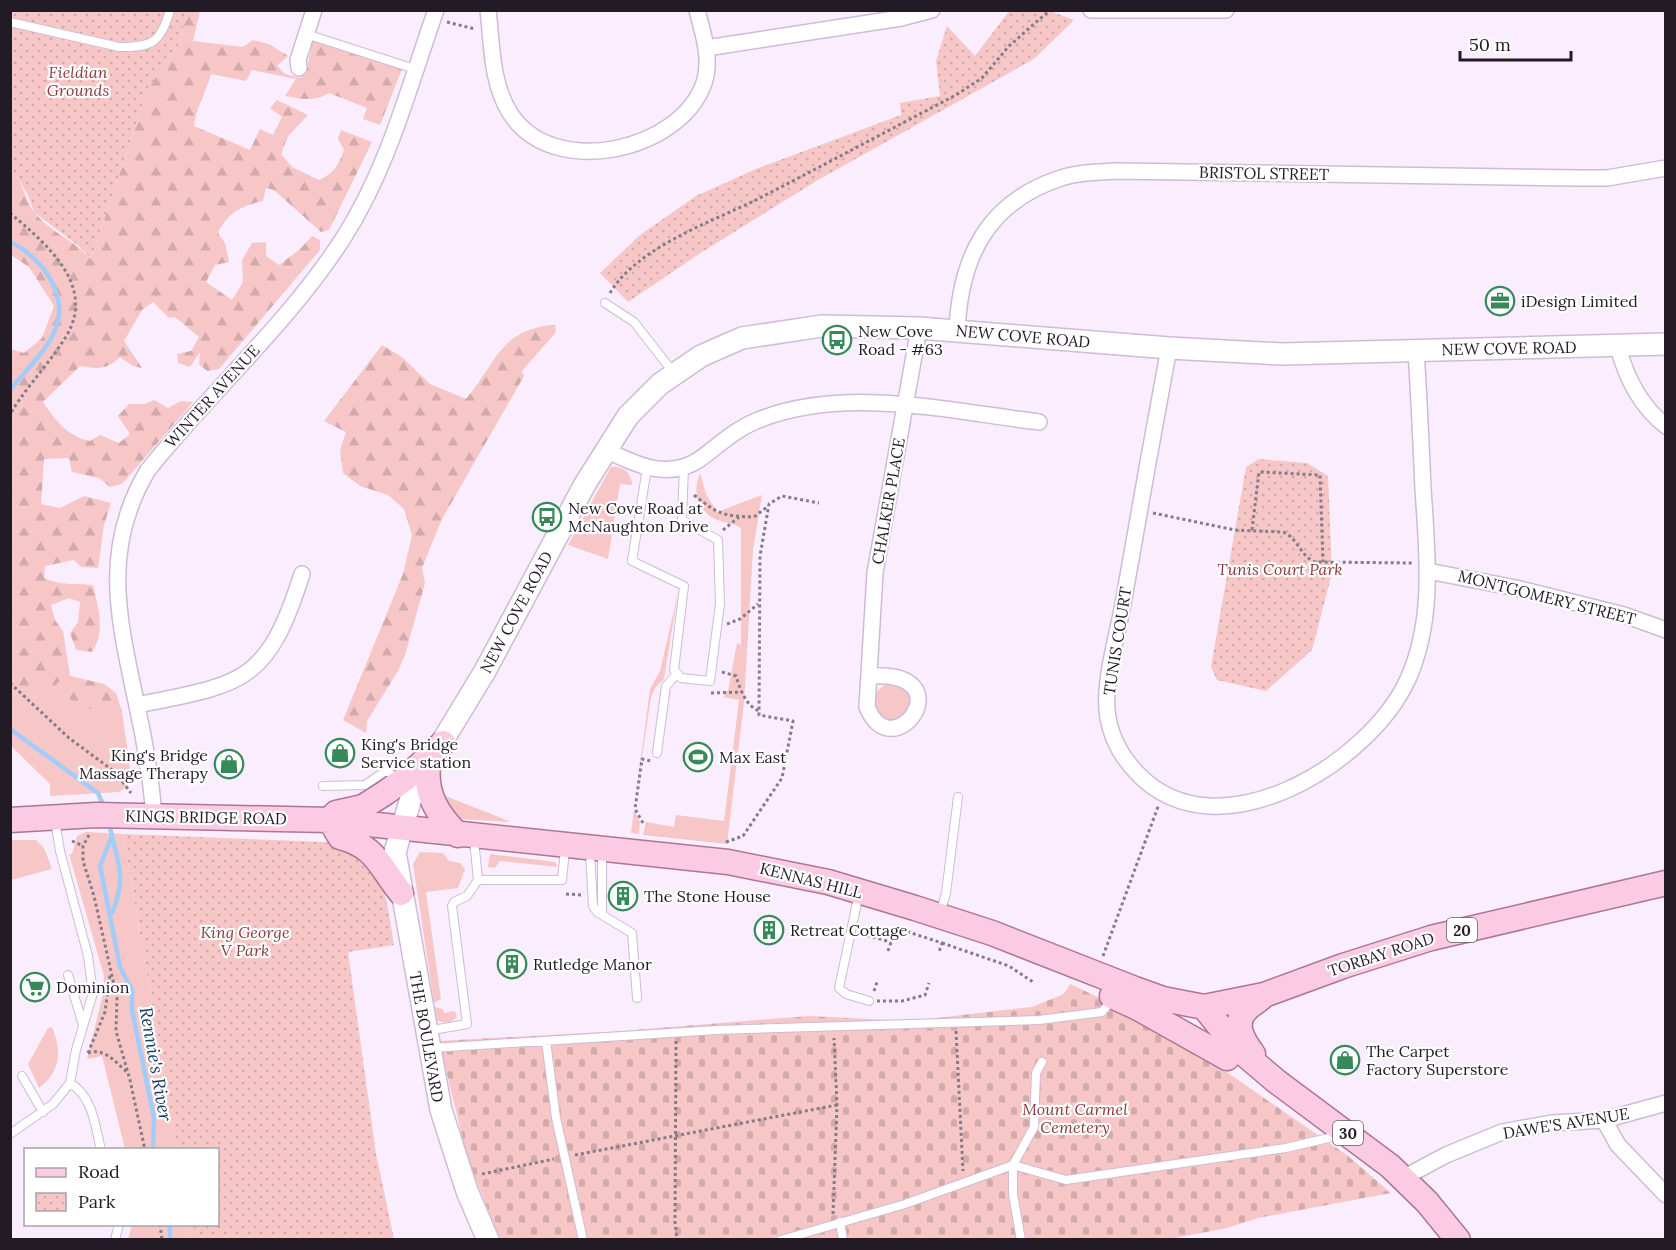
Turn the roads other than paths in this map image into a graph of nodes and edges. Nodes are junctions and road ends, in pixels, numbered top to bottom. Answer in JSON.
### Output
{"nodes":[{"id":1,"x":170,"y":10,"type":"edge"},
{"id":2,"x":314,"y":10,"type":"edge"},
{"id":3,"x":488,"y":10,"type":"edge"},
{"id":4,"x":697,"y":10,"type":"edge"},
{"id":5,"x":932,"y":10,"type":"edge"},
{"id":6,"x":1091,"y":10,"type":"edge"},
{"id":7,"x":1226,"y":10,"type":"edge"},
{"id":8,"x":440,"y":16,"type":"edge"},
{"id":9,"x":10,"y":21,"type":"edge"},
{"id":10,"x":306,"y":34,"type":"junction"},
{"id":11,"x":706,"y":48,"type":"junction"},
{"id":12,"x":299,"y":68,"type":"dead end"},
{"id":13,"x":416,"y":69,"type":"junction"},
{"id":14,"x":1665,"y":168,"type":"edge"},
{"id":15,"x":605,"y":303,"type":"road end"},
{"id":16,"x":919,"y":328,"type":"junction"},
{"id":17,"x":957,"y":331,"type":"junction"},
{"id":18,"x":1665,"y":344,"type":"edge"},
{"id":19,"x":1618,"y":346,"type":"junction"},
{"id":20,"x":1169,"y":348,"type":"junction"},
{"id":21,"x":1416,"y":351,"type":"junction"},
{"id":22,"x":674,"y":374,"type":"junction"},
{"id":23,"x":905,"y":406,"type":"junction"},
{"id":24,"x":1039,"y":422,"type":"dead end"},
{"id":25,"x":1665,"y":426,"type":"edge"},
{"id":26,"x":606,"y":450,"type":"junction"},
{"id":27,"x":684,"y":466,"type":"junction"},
{"id":28,"x":647,"y":468,"type":"junction"},
{"id":29,"x":1428,"y":567,"type":"junction"},
{"id":30,"x":302,"y":574,"type":"dead end"},
{"id":31,"x":1665,"y":630,"type":"edge"},
{"id":32,"x":676,"y":675,"type":"junction"},
{"id":33,"x":870,"y":676,"type":"dead end"},
{"id":34,"x":137,"y":705,"type":"junction"},
{"id":35,"x":443,"y":743,"type":"junction"},
{"id":36,"x":657,"y":753,"type":"dead end"},
{"id":37,"x":380,"y":764,"type":"dead end"},
{"id":38,"x":428,"y":766,"type":"junction"},
{"id":39,"x":394,"y":776,"type":"junction"},
{"id":40,"x":323,"y":786,"type":"dead end"},
{"id":41,"x":958,"y":797,"type":"dead end"},
{"id":42,"x":154,"y":815,"type":"junction"},
{"id":43,"x":55,"y":818,"type":"junction"},
{"id":44,"x":10,"y":820,"type":"edge"},
{"id":45,"x":330,"y":820,"type":"junction"},
{"id":46,"x":400,"y":829,"type":"junction"},
{"id":47,"x":466,"y":836,"type":"junction"},
{"id":48,"x":566,"y":845,"type":"junction"},
{"id":49,"x":596,"y":848,"type":"junction"},
{"id":50,"x":478,"y":880,"type":"junction"},
{"id":51,"x":1665,"y":883,"type":"edge"},
{"id":52,"x":860,"y":891,"type":"junction"},
{"id":53,"x":401,"y":893,"type":"junction"},
{"id":54,"x":602,"y":915,"type":"junction"},
{"id":55,"x":940,"y":916,"type":"junction"},
{"id":56,"x":1078,"y":968,"type":"junction"},
{"id":57,"x":68,"y":975,"type":"dead end"},
{"id":58,"x":1264,"y":995,"type":"junction"},
{"id":59,"x":1113,"y":997,"type":"junction"},
{"id":60,"x":637,"y":998,"type":"dead end"},
{"id":61,"x":868,"y":1001,"type":"road end"},
{"id":62,"x":1204,"y":1007,"type":"junction"},
{"id":63,"x":83,"y":1027,"type":"junction"},
{"id":64,"x":426,"y":1040,"type":"junction"},
{"id":65,"x":546,"y":1041,"type":"junction"},
{"id":66,"x":1227,"y":1058,"type":"junction"},
{"id":67,"x":1042,"y":1062,"type":"dead end"},
{"id":68,"x":1256,"y":1063,"type":"junction"},
{"id":69,"x":22,"y":1076,"type":"dead end"},
{"id":70,"x":1276,"y":1080,"type":"junction"},
{"id":71,"x":70,"y":1083,"type":"junction"},
{"id":72,"x":1665,"y":1102,"type":"edge"},
{"id":73,"x":43,"y":1112,"type":"junction"},
{"id":74,"x":1604,"y":1120,"type":"junction"},
{"id":75,"x":1348,"y":1133,"type":"junction"},
{"id":76,"x":10,"y":1134,"type":"edge"},
{"id":77,"x":101,"y":1148,"type":"edge"},
{"id":78,"x":1013,"y":1165,"type":"junction"},
{"id":79,"x":1403,"y":1178,"type":"junction"},
{"id":80,"x":1665,"y":1195,"type":"edge"},
{"id":81,"x":837,"y":1224,"type":"junction"},
{"id":82,"x":488,"y":1239,"type":"edge"},
{"id":83,"x":583,"y":1239,"type":"edge"},
{"id":84,"x":782,"y":1239,"type":"edge"},
{"id":85,"x":843,"y":1239,"type":"edge"},
{"id":86,"x":1021,"y":1239,"type":"edge"},
{"id":87,"x":1458,"y":1239,"type":"edge"}],
"edges":[{"from":1,"to":9,"type":"lane"},
{"from":2,"to":10,"type":"street"},
{"from":3,"to":11,"type":"street"},
{"from":4,"to":11,"type":"street"},
{"from":5,"to":11,"type":"street"},
{"from":6,"to":7,"type":"street"},
{"from":8,"to":13,"type":"street","name":"WINTER AVENUE"},
{"from":10,"to":12,"type":"street"},
{"from":10,"to":13,"type":"lane"},
{"from":13,"to":34,"type":"street","name":"WINTER AVENUE"},
{"from":14,"to":17,"type":"street","name":"BRISTOL STREET"},
{"from":15,"to":22,"type":"lane"},
{"from":16,"to":17,"type":"street","name":"NEW COVE ROAD"},
{"from":16,"to":22,"type":"street","name":"NEW COVE ROAD"},
{"from":16,"to":23,"type":"street","name":"CHALKER PLACE"},
{"from":17,"to":20,"type":"street","name":"NEW COVE ROAD"},
{"from":18,"to":19,"type":"street","name":"NEW COVE ROAD"},
{"from":19,"to":21,"type":"street","name":"NEW COVE ROAD"},
{"from":19,"to":25,"type":"street"},
{"from":20,"to":21,"type":"street","name":"NEW COVE ROAD"},
{"from":20,"to":29,"type":"street","name":"TUNIS COURT"},
{"from":21,"to":29,"type":"street","name":"TUNIS COURT"},
{"from":22,"to":26,"type":"street","name":"NEW COVE ROAD"},
{"from":23,"to":24,"type":"street"},
{"from":23,"to":27,"type":"street"},
{"from":23,"to":33,"type":"street","name":"CHALKER PLACE"},
{"from":26,"to":28,"type":"street"},
{"from":26,"to":35,"type":"street","name":"NEW COVE ROAD"},
{"from":27,"to":28,"type":"street"},
{"from":27,"to":32,"type":"lane"},
{"from":28,"to":32,"type":"lane"},
{"from":29,"to":31,"type":"street","name":"MONTGOMERY STREET"},
{"from":30,"to":34,"type":"street"},
{"from":32,"to":36,"type":"lane"},
{"from":34,"to":42,"type":"street","name":"WINTER AVENUE"},
{"from":35,"to":38,"type":"street","name":"NEW COVE ROAD"},
{"from":35,"to":39,"type":"main road"},
{"from":37,"to":39,"type":"lane"},
{"from":38,"to":46,"type":"street","name":"NEW COVE ROAD"},
{"from":38,"to":47,"type":"main road"},
{"from":39,"to":40,"type":"lane"},
{"from":39,"to":45,"type":"main road"},
{"from":41,"to":55,"type":"lane"},
{"from":42,"to":43,"type":"main road","name":"KINGS BRIDGE ROAD"},
{"from":42,"to":45,"type":"main road","name":"KINGS BRIDGE ROAD"},
{"from":43,"to":44,"type":"main road","name":"KINGS BRIDGE ROAD"},
{"from":43,"to":63,"type":"lane"},
{"from":45,"to":46,"type":"main road","name":"KINGS BRIDGE ROAD"},
{"from":45,"to":53,"type":"main road"},
{"from":46,"to":47,"type":"main road","name":"KENNAS HILL"},
{"from":46,"to":53,"type":"street","name":"THE BOULEVARD"},
{"from":47,"to":48,"type":"main road","name":"KENNAS HILL"},
{"from":47,"to":50,"type":"lane"},
{"from":48,"to":49,"type":"main road","name":"KENNAS HILL"},
{"from":48,"to":50,"type":"lane"},
{"from":49,"to":52,"type":"main road","name":"KENNAS HILL"},
{"from":49,"to":54,"type":"lane"},
{"from":49,"to":54,"type":"lane"},
{"from":50,"to":64,"type":"lane"},
{"from":51,"to":58,"type":"main road","name":"TORBAY ROAD","number":"20"},
{"from":52,"to":55,"type":"main road","name":"KENNAS HILL"},
{"from":52,"to":61,"type":"lane"},
{"from":53,"to":64,"type":"street","name":"THE BOULEVARD"},
{"from":54,"to":60,"type":"lane"},
{"from":55,"to":56,"type":"main road","name":"KENNAS HILL"},
{"from":56,"to":59,"type":"main road"},
{"from":56,"to":62,"type":"main road","name":"KENNAS HILL"},
{"from":57,"to":63,"type":"lane"},
{"from":58,"to":62,"type":"main road","name":"TORBAY ROAD","number":"20"},
{"from":58,"to":68,"type":"main road"},
{"from":59,"to":65,"type":"lane"},
{"from":59,"to":66,"type":"main road"},
{"from":62,"to":66,"type":"main road","number":"30"},
{"from":62,"to":68,"type":"main road","number":"30"},
{"from":63,"to":71,"type":"lane"},
{"from":64,"to":65,"type":"lane"},
{"from":64,"to":82,"type":"street","name":"THE BOULEVARD"},
{"from":65,"to":83,"type":"lane"},
{"from":66,"to":70,"type":"main road","number":"30"},
{"from":67,"to":78,"type":"lane"},
{"from":68,"to":70,"type":"main road","number":"30"},
{"from":69,"to":73,"type":"lane"},
{"from":70,"to":75,"type":"main road","number":"30"},
{"from":71,"to":73,"type":"lane"},
{"from":71,"to":77,"type":"lane"},
{"from":72,"to":74,"type":"street","name":"DAWE'S AVENUE"},
{"from":73,"to":76,"type":"lane"},
{"from":74,"to":79,"type":"street","name":"DAWE'S AVENUE"},
{"from":74,"to":80,"type":"street"},
{"from":75,"to":78,"type":"lane"},
{"from":75,"to":79,"type":"main road","number":"30"},
{"from":78,"to":81,"type":"lane"},
{"from":78,"to":86,"type":"lane"},
{"from":79,"to":87,"type":"main road","number":"30"},
{"from":81,"to":84,"type":"lane"},
{"from":81,"to":85,"type":"lane"}]}
